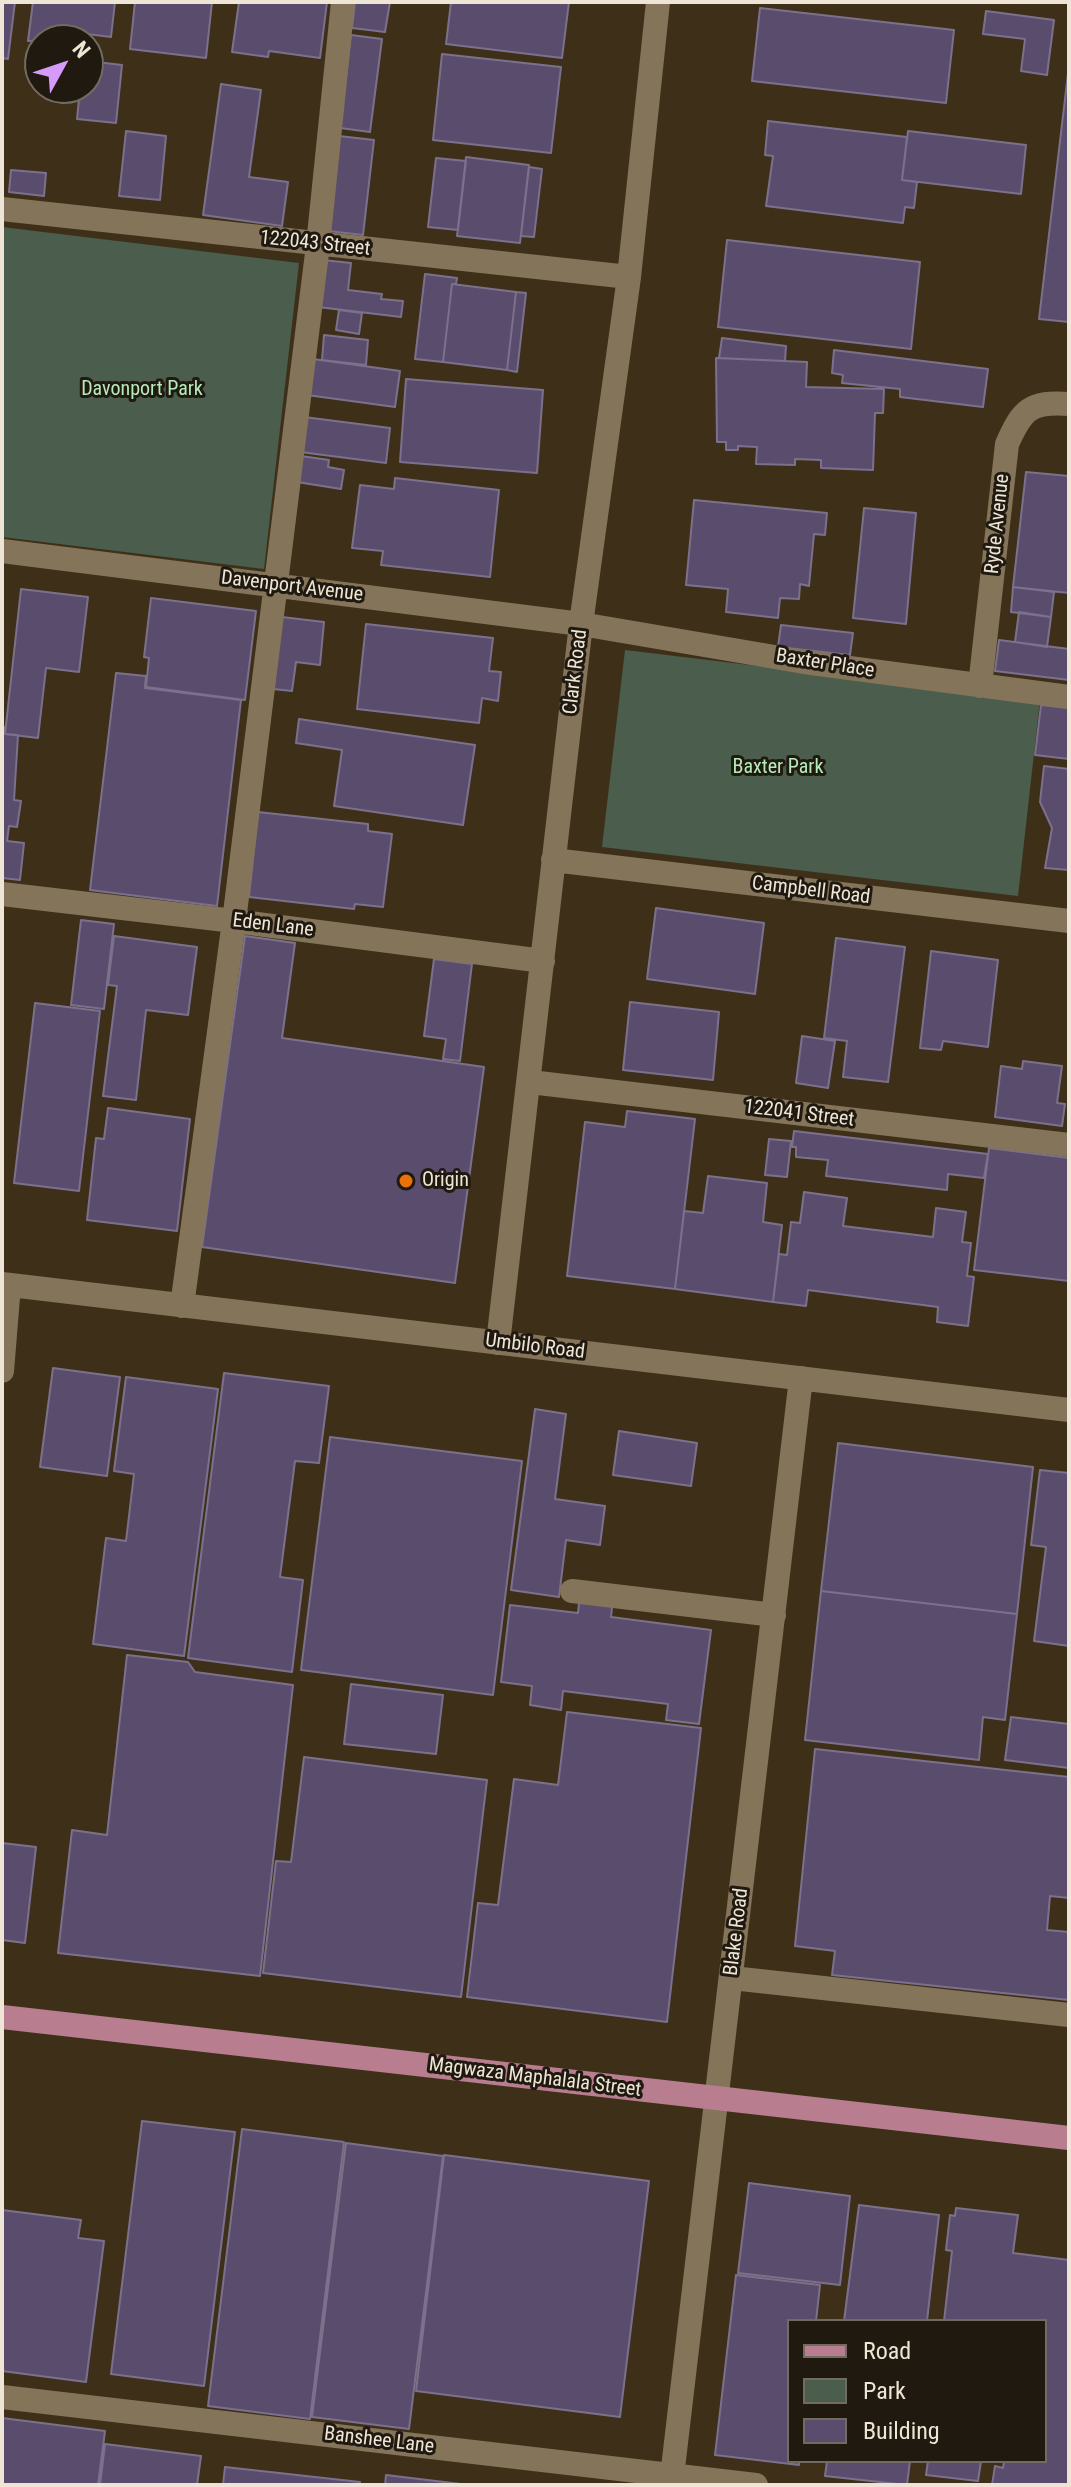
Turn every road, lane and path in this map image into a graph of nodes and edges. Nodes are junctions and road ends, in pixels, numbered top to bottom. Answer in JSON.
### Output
{"nodes":[{"id":1,"x":343,"y":2,"type":"edge"},
{"id":2,"x":658,"y":2,"type":"edge"},
{"id":3,"x":2,"y":209,"type":"edge"},
{"id":4,"x":318,"y":245,"type":"junction"},
{"id":5,"x":629,"y":277,"type":"junction"},
{"id":6,"x":1069,"y":404,"type":"edge"},
{"id":7,"x":2,"y":551,"type":"edge"},
{"id":8,"x":274,"y":584,"type":"junction"},
{"id":9,"x":581,"y":624,"type":"junction"},
{"id":10,"x":980,"y":686,"type":"junction"},
{"id":11,"x":1069,"y":697,"type":"edge"},
{"id":12,"x":553,"y":860,"type":"junction"},
{"id":13,"x":2,"y":894,"type":"edge"},
{"id":14,"x":234,"y":921,"type":"junction"},
{"id":15,"x":1069,"y":921,"type":"edge"},
{"id":16,"x":543,"y":961,"type":"junction"},
{"id":17,"x":530,"y":1082,"type":"junction"},
{"id":18,"x":1069,"y":1145,"type":"edge"},
{"id":19,"x":5,"y":1284,"type":"edge"},
{"id":20,"x":182,"y":1306,"type":"junction"},
{"id":21,"x":498,"y":1343,"type":"junction"},
{"id":22,"x":2,"y":1371,"type":"edge"},
{"id":23,"x":801,"y":1378,"type":"junction"},
{"id":24,"x":1069,"y":1410,"type":"edge"},
{"id":25,"x":572,"y":1591,"type":"dead end"},
{"id":26,"x":774,"y":1615,"type":"junction"},
{"id":27,"x":732,"y":1978,"type":"junction"},
{"id":28,"x":1069,"y":2015,"type":"edge"},
{"id":29,"x":2,"y":2017,"type":"edge"},
{"id":30,"x":718,"y":2099,"type":"junction"},
{"id":31,"x":1069,"y":2138,"type":"edge"},
{"id":32,"x":2,"y":2397,"type":"edge"},
{"id":33,"x":672,"y":2480,"type":"edge"},
{"id":34,"x":756,"y":2485,"type":"edge"}],
"edges":[{"from":1,"to":4,"type":"street"},
{"from":2,"to":5,"type":"street","name":"Clark Road"},
{"from":3,"to":4,"type":"street","name":"122043 Street"},
{"from":4,"to":5,"type":"street","name":"122043 Street"},
{"from":4,"to":8,"type":"street"},
{"from":5,"to":9,"type":"street","name":"Clark Road"},
{"from":6,"to":10,"type":"street","name":"Ryde Avenue"},
{"from":7,"to":8,"type":"street","name":"Davenport Avenue"},
{"from":8,"to":9,"type":"street","name":"Davenport Avenue"},
{"from":8,"to":14,"type":"street"},
{"from":9,"to":10,"type":"street","name":"Baxter Place"},
{"from":9,"to":12,"type":"street","name":"Clark Road"},
{"from":10,"to":11,"type":"street","name":"Baxter Place"},
{"from":12,"to":15,"type":"street","name":"Campbell Road"},
{"from":12,"to":16,"type":"street","name":"Clark Road"},
{"from":13,"to":14,"type":"street","name":"Eden Lane"},
{"from":14,"to":16,"type":"street","name":"Eden Lane"},
{"from":14,"to":20,"type":"street"},
{"from":16,"to":17,"type":"street","name":"Clark Road"},
{"from":17,"to":18,"type":"street","name":"122041 Street"},
{"from":17,"to":21,"type":"street","name":"Clark Road"},
{"from":19,"to":20,"type":"street","name":"Umbilo Road"},
{"from":19,"to":22,"type":"street"},
{"from":20,"to":21,"type":"street","name":"Umbilo Road"},
{"from":21,"to":23,"type":"street","name":"Umbilo Road"},
{"from":23,"to":24,"type":"street","name":"Umbilo Road"},
{"from":23,"to":26,"type":"street","name":"Blake Road"},
{"from":25,"to":26,"type":"street"},
{"from":26,"to":27,"type":"street","name":"Blake Road"},
{"from":27,"to":28,"type":"street"},
{"from":27,"to":30,"type":"street","name":"Blake Road"},
{"from":29,"to":30,"type":"main road","name":"Magwaza Maphalala Street"},
{"from":30,"to":31,"type":"main road","name":"Magwaza Maphalala Street"},
{"from":30,"to":33,"type":"street","name":"Blake Road"},
{"from":32,"to":33,"type":"street","name":"Banshee Lane"},
{"from":33,"to":34,"type":"street","name":"Banshee Lane"}]}
